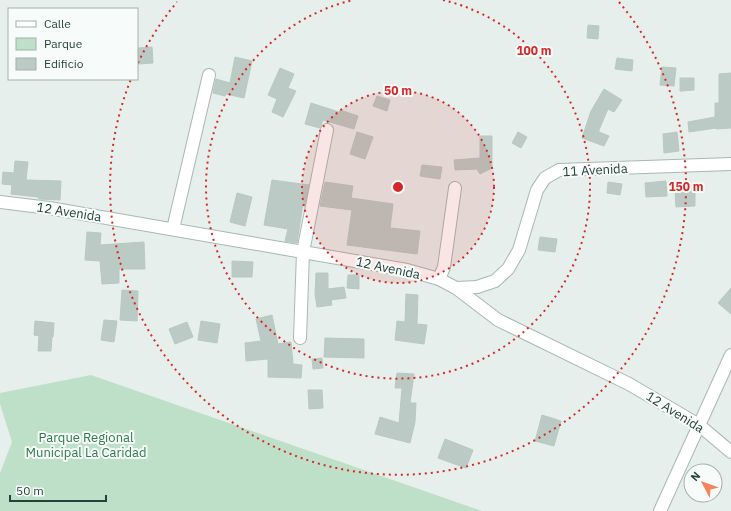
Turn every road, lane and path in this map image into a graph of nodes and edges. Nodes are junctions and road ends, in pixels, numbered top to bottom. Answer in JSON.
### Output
{"nodes":[{"id":1,"x":209,"y":75,"type":"dead end"},
{"id":2,"x":327,"y":130,"type":"dead end"},
{"id":3,"x":731,"y":164,"type":"edge"},
{"id":4,"x":455,"y":188,"type":"dead end"},
{"id":5,"x":0,"y":202,"type":"edge"},
{"id":6,"x":173,"y":230,"type":"junction"},
{"id":7,"x":303,"y":252,"type":"junction"},
{"id":8,"x":439,"y":280,"type":"junction"},
{"id":9,"x":456,"y":288,"type":"junction"},
{"id":10,"x":300,"y":338,"type":"dead end"},
{"id":11,"x":731,"y":354,"type":"edge"},
{"id":12,"x":699,"y":425,"type":"junction"},
{"id":13,"x":731,"y":452,"type":"edge"},
{"id":14,"x":660,"y":511,"type":"edge"}],
"edges":[{"from":1,"to":6,"type":"street"},
{"from":2,"to":7,"type":"street"},
{"from":3,"to":9,"type":"street","name":"11 Avenida"},
{"from":4,"to":8,"type":"street"},
{"from":5,"to":6,"type":"street","name":"12 Avenida"},
{"from":6,"to":7,"type":"street","name":"12 Avenida"},
{"from":7,"to":8,"type":"street","name":"12 Avenida"},
{"from":7,"to":10,"type":"street"},
{"from":8,"to":9,"type":"street","name":"12 Avenida"},
{"from":9,"to":12,"type":"street","name":"12 Avenida"},
{"from":11,"to":12,"type":"street"},
{"from":12,"to":13,"type":"street","name":"12 Avenida"},
{"from":12,"to":14,"type":"street"}]}
